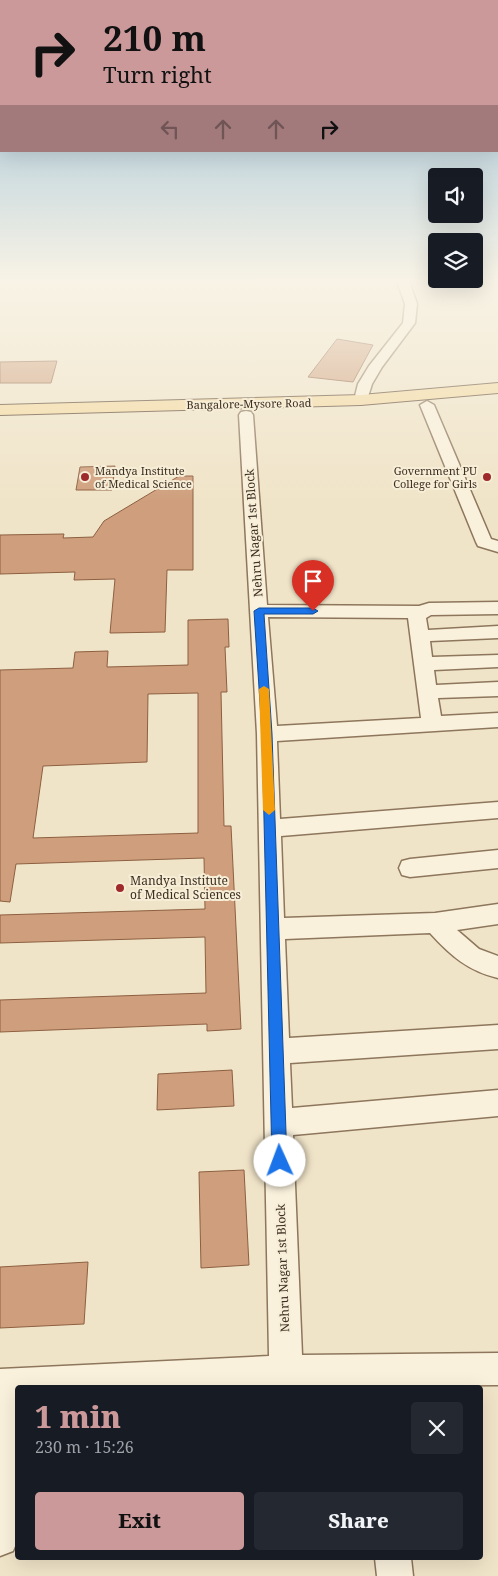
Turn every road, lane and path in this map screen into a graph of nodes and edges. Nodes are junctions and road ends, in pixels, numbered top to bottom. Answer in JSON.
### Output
{"nodes":[{"id":1,"x":385,"y":355,"type":"edge"},
{"id":2,"x":498,"y":388,"type":"edge"},
{"id":3,"x":498,"y":398,"type":"edge"},
{"id":4,"x":361,"y":400,"type":"junction"},
{"id":5,"x":428,"y":405,"type":"junction"},
{"id":6,"x":0,"y":410,"type":"edge"},
{"id":7,"x":246,"y":415,"type":"junction"},
{"id":8,"x":0,"y":420,"type":"edge"},
{"id":9,"x":498,"y":547,"type":"edge"},
{"id":10,"x":498,"y":608,"type":"edge"},
{"id":11,"x":259,"y":611,"type":"junction"},
{"id":12,"x":421,"y":612,"type":"junction"},
{"id":13,"x":498,"y":632,"type":"edge"},
{"id":14,"x":420,"y":636,"type":"junction"},
{"id":15,"x":498,"y":661,"type":"edge"},
{"id":16,"x":424,"y":664,"type":"junction"},
{"id":17,"x":498,"y":689,"type":"edge"},
{"id":18,"x":428,"y":692,"type":"junction"},
{"id":19,"x":498,"y":720,"type":"edge"},
{"id":20,"x":432,"y":724,"type":"junction"},
{"id":21,"x":267,"y":734,"type":"junction"},
{"id":22,"x":498,"y":810,"type":"edge"},
{"id":23,"x":270,"y":828,"type":"junction"},
{"id":24,"x":498,"y":860,"type":"edge"},
{"id":25,"x":410,"y":868,"type":"dead end"},
{"id":26,"x":498,"y":914,"type":"edge"},
{"id":27,"x":435,"y":923,"type":"junction"},
{"id":28,"x":273,"y":929,"type":"junction"},
{"id":29,"x":498,"y":967,"type":"edge"},
{"id":30,"x":498,"y":1037,"type":"edge"},
{"id":31,"x":277,"y":1050,"type":"junction"},
{"id":32,"x":498,"y":1103,"type":"edge"},
{"id":33,"x":278,"y":1123,"type":"junction"},
{"id":34,"x":498,"y":1369,"type":"edge"},
{"id":35,"x":286,"y":1372,"type":"junction"},
{"id":36,"x":374,"y":1380,"type":"edge"},
{"id":37,"x":8,"y":1384,"type":"edge"},
{"id":38,"x":0,"y":1538,"type":"edge"},
{"id":39,"x":393,"y":1560,"type":"edge"},
{"id":40,"x":395,"y":1576,"type":"edge"}],
"edges":[{"from":1,"to":4,"type":"street"},
{"from":2,"to":4,"type":"main road","name":"Bangalore-Mysore Road"},
{"from":3,"to":5,"type":"main road","name":"Bangalore-Mysore Road"},
{"from":4,"to":6,"type":"main road","name":"Bangalore-Mysore Road"},
{"from":5,"to":7,"type":"main road","name":"Bangalore-Mysore Road"},
{"from":5,"to":9,"type":"street"},
{"from":7,"to":8,"type":"main road","name":"Bangalore-Mysore Road"},
{"from":7,"to":11,"type":"street","name":"Nehru Nagar 1st Block"},
{"from":10,"to":12,"type":"street"},
{"from":11,"to":12,"type":"street"},
{"from":11,"to":21,"type":"street","name":"Nehru Nagar 1st Block"},
{"from":12,"to":14,"type":"street"},
{"from":13,"to":14,"type":"street"},
{"from":14,"to":16,"type":"street"},
{"from":15,"to":16,"type":"street"},
{"from":16,"to":18,"type":"street"},
{"from":17,"to":18,"type":"street"},
{"from":18,"to":20,"type":"street"},
{"from":19,"to":20,"type":"street"},
{"from":20,"to":21,"type":"street"},
{"from":21,"to":23,"type":"street","name":"Nehru Nagar 1st Block"},
{"from":22,"to":23,"type":"street"},
{"from":23,"to":28,"type":"street","name":"Nehru Nagar 1st Block"},
{"from":24,"to":25,"type":"street"},
{"from":26,"to":27,"type":"street"},
{"from":27,"to":28,"type":"street"},
{"from":27,"to":29,"type":"street"},
{"from":28,"to":31,"type":"street","name":"Nehru Nagar 1st Block"},
{"from":30,"to":31,"type":"street"},
{"from":31,"to":33,"type":"street","name":"Nehru Nagar 1st Block"},
{"from":32,"to":33,"type":"street"},
{"from":33,"to":35,"type":"street","name":"Nehru Nagar 1st Block"},
{"from":34,"to":36,"type":"street"},
{"from":35,"to":36,"type":"street"},
{"from":35,"to":37,"type":"street"},
{"from":37,"to":38,"type":"street"},
{"from":39,"to":40,"type":"street"}]}
